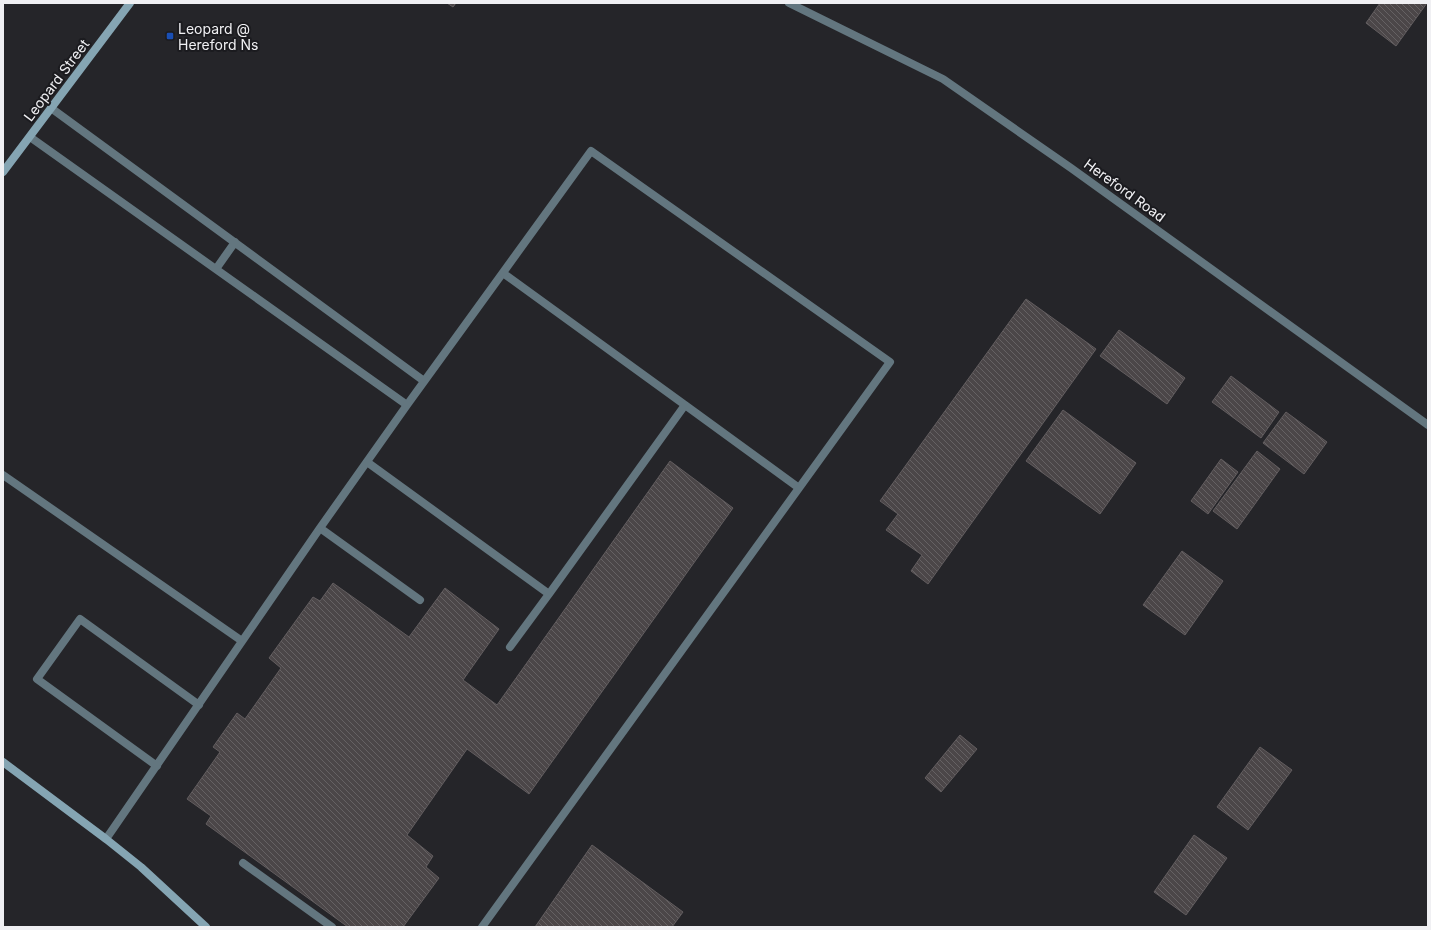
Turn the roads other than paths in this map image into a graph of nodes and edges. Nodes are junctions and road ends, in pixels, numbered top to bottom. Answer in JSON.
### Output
{"nodes":[{"id":1,"x":130,"y":3,"type":"edge"},
{"id":2,"x":790,"y":3,"type":"edge"},
{"id":3,"x":51,"y":108,"type":"junction"},
{"id":4,"x":30,"y":137,"type":"junction"},
{"id":5,"x":3,"y":172,"type":"edge"},
{"id":6,"x":235,"y":242,"type":"junction"},
{"id":7,"x":216,"y":269,"type":"junction"},
{"id":8,"x":503,"y":273,"type":"junction"},
{"id":9,"x":424,"y":381,"type":"junction"},
{"id":10,"x":407,"y":405,"type":"junction"},
{"id":11,"x":685,"y":405,"type":"junction"},
{"id":12,"x":1428,"y":425,"type":"edge"},
{"id":13,"x":367,"y":462,"type":"junction"},
{"id":14,"x":3,"y":475,"type":"edge"},
{"id":15,"x":799,"y":488,"type":"junction"},
{"id":16,"x":320,"y":528,"type":"junction"},
{"id":17,"x":549,"y":594,"type":"junction"},
{"id":18,"x":420,"y":600,"type":"dead end"},
{"id":19,"x":242,"y":641,"type":"junction"},
{"id":20,"x":510,"y":647,"type":"dead end"},
{"id":21,"x":199,"y":705,"type":"junction"},
{"id":22,"x":3,"y":762,"type":"edge"},
{"id":23,"x":157,"y":766,"type":"junction"},
{"id":24,"x":106,"y":839,"type":"junction"},
{"id":25,"x":243,"y":863,"type":"dead end"},
{"id":26,"x":206,"y":927,"type":"edge"},
{"id":27,"x":332,"y":927,"type":"edge"},
{"id":28,"x":482,"y":927,"type":"edge"}],
"edges":[{"from":1,"to":3,"type":"main road","name":"Leopard Street"},
{"from":2,"to":12,"type":"street","name":"Hereford Road"},
{"from":3,"to":4,"type":"main road","name":"Leopard Street"},
{"from":3,"to":6,"type":"street"},
{"from":4,"to":5,"type":"main road","name":"Leopard Street"},
{"from":4,"to":7,"type":"street"},
{"from":6,"to":7,"type":"street"},
{"from":6,"to":9,"type":"street"},
{"from":7,"to":10,"type":"street"},
{"from":8,"to":9,"type":"street"},
{"from":8,"to":11,"type":"street"},
{"from":8,"to":15,"type":"street"},
{"from":9,"to":10,"type":"street"},
{"from":10,"to":13,"type":"street"},
{"from":11,"to":15,"type":"street"},
{"from":11,"to":17,"type":"street"},
{"from":13,"to":16,"type":"street"},
{"from":13,"to":17,"type":"street"},
{"from":14,"to":19,"type":"street"},
{"from":15,"to":28,"type":"street"},
{"from":16,"to":18,"type":"street"},
{"from":16,"to":19,"type":"street"},
{"from":17,"to":20,"type":"street"},
{"from":19,"to":21,"type":"street"},
{"from":21,"to":23,"type":"street"},
{"from":21,"to":23,"type":"street"},
{"from":22,"to":24,"type":"main road"},
{"from":23,"to":24,"type":"street"},
{"from":24,"to":26,"type":"main road"},
{"from":25,"to":27,"type":"street"}]}
